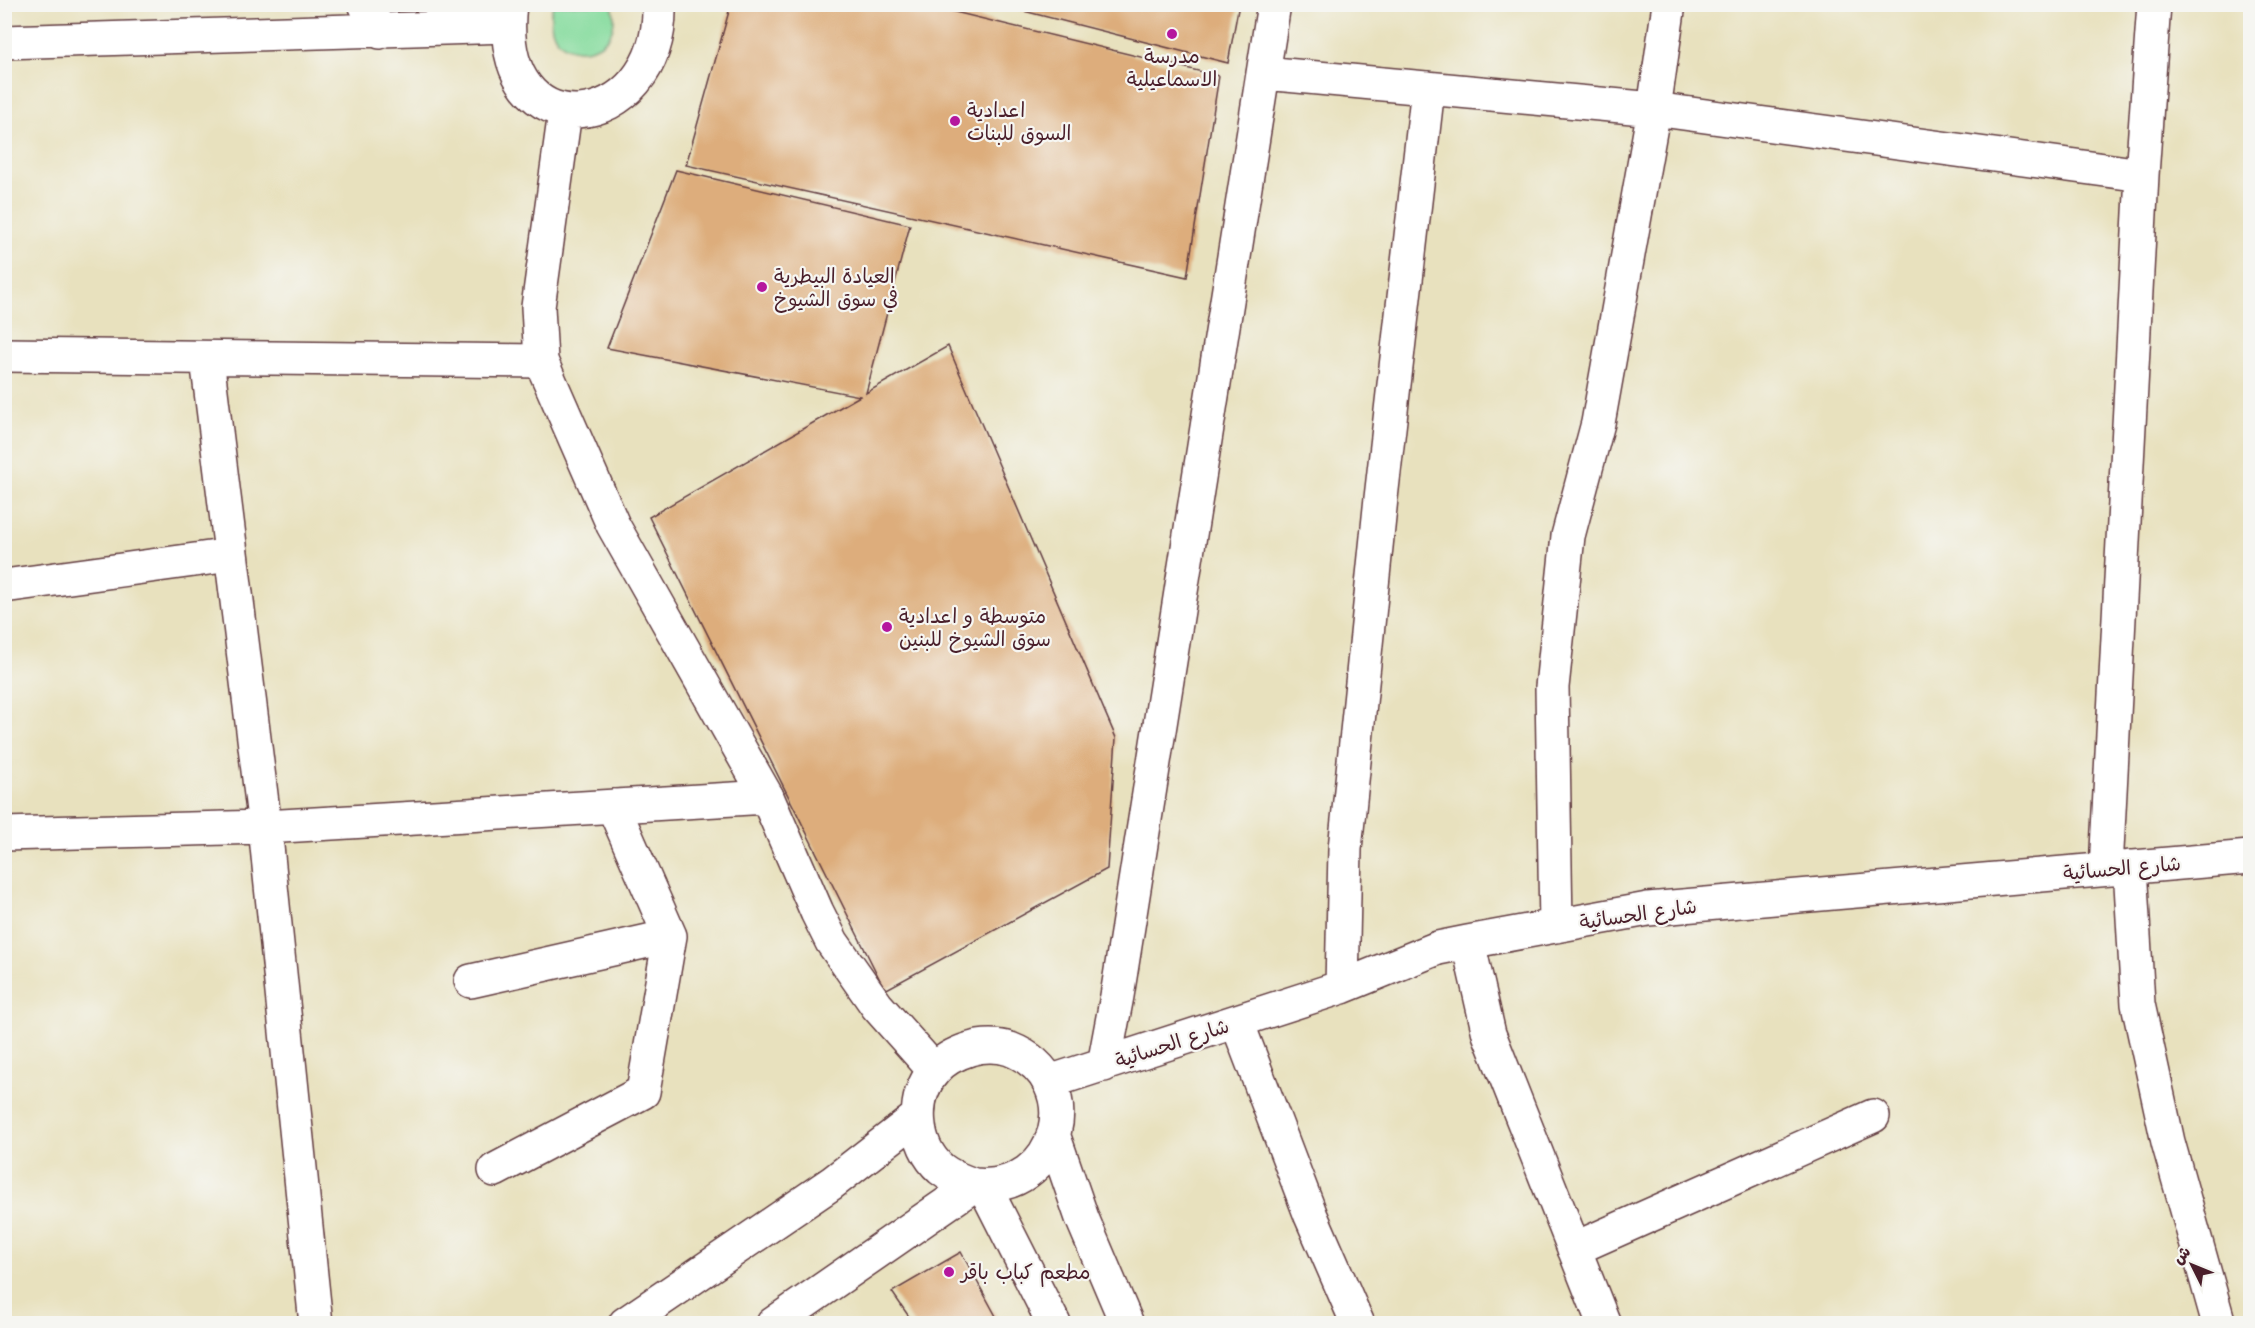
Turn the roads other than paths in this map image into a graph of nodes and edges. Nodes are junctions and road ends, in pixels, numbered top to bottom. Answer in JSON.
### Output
{"nodes":[{"id":1,"x":659,"y":4,"type":"edge"},
{"id":2,"x":1274,"y":4,"type":"edge"},
{"id":3,"x":1669,"y":4,"type":"edge"},
{"id":4,"x":2154,"y":4,"type":"edge"},
{"id":5,"x":509,"y":15,"type":"edge"},
{"id":6,"x":372,"y":18,"type":"edge"},
{"id":7,"x":4,"y":42,"type":"edge"},
{"id":8,"x":1263,"y":73,"type":"junction"},
{"id":9,"x":1428,"y":88,"type":"junction"},
{"id":10,"x":1654,"y":109,"type":"junction"},
{"id":11,"x":565,"y":112,"type":"junction"},
{"id":12,"x":2142,"y":175,"type":"junction"},
{"id":13,"x":4,"y":355,"type":"edge"},
{"id":14,"x":207,"y":359,"type":"junction"},
{"id":15,"x":541,"y":361,"type":"junction"},
{"id":16,"x":231,"y":555,"type":"junction"},
{"id":17,"x":4,"y":586,"type":"edge"},
{"id":18,"x":767,"y":796,"type":"junction"},
{"id":19,"x":613,"y":806,"type":"junction"},
{"id":20,"x":265,"y":827,"type":"junction"},
{"id":21,"x":4,"y":834,"type":"edge"},
{"id":22,"x":2250,"y":857,"type":"edge"},
{"id":23,"x":2118,"y":868,"type":"junction"},
{"id":24,"x":1556,"y":926,"type":"junction"},
{"id":25,"x":670,"y":936,"type":"junction"},
{"id":26,"x":1468,"y":942,"type":"junction"},
{"id":27,"x":471,"y":981,"type":"dead end"},
{"id":28,"x":1342,"y":987,"type":"junction"},
{"id":29,"x":1237,"y":1022,"type":"junction"},
{"id":30,"x":1104,"y":1065,"type":"junction"},
{"id":31,"x":934,"y":1070,"type":"junction"},
{"id":32,"x":1049,"y":1082,"type":"junction"},
{"id":33,"x":1873,"y":1116,"type":"dead end"},
{"id":34,"x":918,"y":1117,"type":"junction"},
{"id":35,"x":1054,"y":1137,"type":"junction"},
{"id":36,"x":495,"y":1170,"type":"dead end"},
{"id":37,"x":979,"y":1185,"type":"junction"},
{"id":38,"x":1574,"y":1249,"type":"junction"},
{"id":39,"x":794,"y":1318,"type":"edge"},
{"id":40,"x":316,"y":1323,"type":"edge"},
{"id":41,"x":625,"y":1323,"type":"edge"},
{"id":42,"x":1054,"y":1323,"type":"edge"},
{"id":43,"x":1127,"y":1323,"type":"edge"},
{"id":44,"x":1358,"y":1323,"type":"edge"},
{"id":45,"x":1604,"y":1323,"type":"edge"},
{"id":46,"x":2219,"y":1323,"type":"edge"}],
"edges":[{"from":1,"to":11,"type":"street"},
{"from":2,"to":8,"type":"street"},
{"from":3,"to":10,"type":"street"},
{"from":4,"to":12,"type":"street"},
{"from":5,"to":6,"type":"street"},
{"from":5,"to":11,"type":"street"},
{"from":6,"to":7,"type":"street"},
{"from":8,"to":9,"type":"street"},
{"from":8,"to":30,"type":"street"},
{"from":9,"to":10,"type":"street"},
{"from":9,"to":28,"type":"street"},
{"from":10,"to":12,"type":"street"},
{"from":10,"to":24,"type":"street"},
{"from":11,"to":15,"type":"street"},
{"from":12,"to":23,"type":"street"},
{"from":13,"to":14,"type":"street"},
{"from":14,"to":15,"type":"street"},
{"from":14,"to":16,"type":"street"},
{"from":15,"to":18,"type":"street"},
{"from":16,"to":17,"type":"street"},
{"from":16,"to":20,"type":"street"},
{"from":18,"to":19,"type":"street"},
{"from":18,"to":31,"type":"street"},
{"from":19,"to":20,"type":"street"},
{"from":19,"to":25,"type":"street"},
{"from":20,"to":21,"type":"street"},
{"from":20,"to":40,"type":"street"},
{"from":22,"to":23,"type":"street","name":"شارع الحسائية"},
{"from":23,"to":24,"type":"street","name":"شارع الحسائية"},
{"from":23,"to":46,"type":"street"},
{"from":24,"to":26,"type":"street","name":"شارع الحسائية"},
{"from":25,"to":27,"type":"street"},
{"from":25,"to":36,"type":"street"},
{"from":26,"to":28,"type":"street","name":"شارع الحسائية"},
{"from":26,"to":38,"type":"street"},
{"from":28,"to":29,"type":"street","name":"شارع الحسائية"},
{"from":29,"to":30,"type":"street","name":"شارع الحسائية"},
{"from":29,"to":44,"type":"street"},
{"from":30,"to":32,"type":"street","name":"شارع الحسائية"},
{"from":31,"to":32,"type":"street"},
{"from":31,"to":34,"type":"street"},
{"from":32,"to":35,"type":"street"},
{"from":33,"to":38,"type":"street"},
{"from":34,"to":37,"type":"street"},
{"from":34,"to":41,"type":"street"},
{"from":35,"to":37,"type":"street"},
{"from":35,"to":43,"type":"street"},
{"from":37,"to":39,"type":"street"},
{"from":37,"to":42,"type":"street"},
{"from":38,"to":45,"type":"street"}]}
